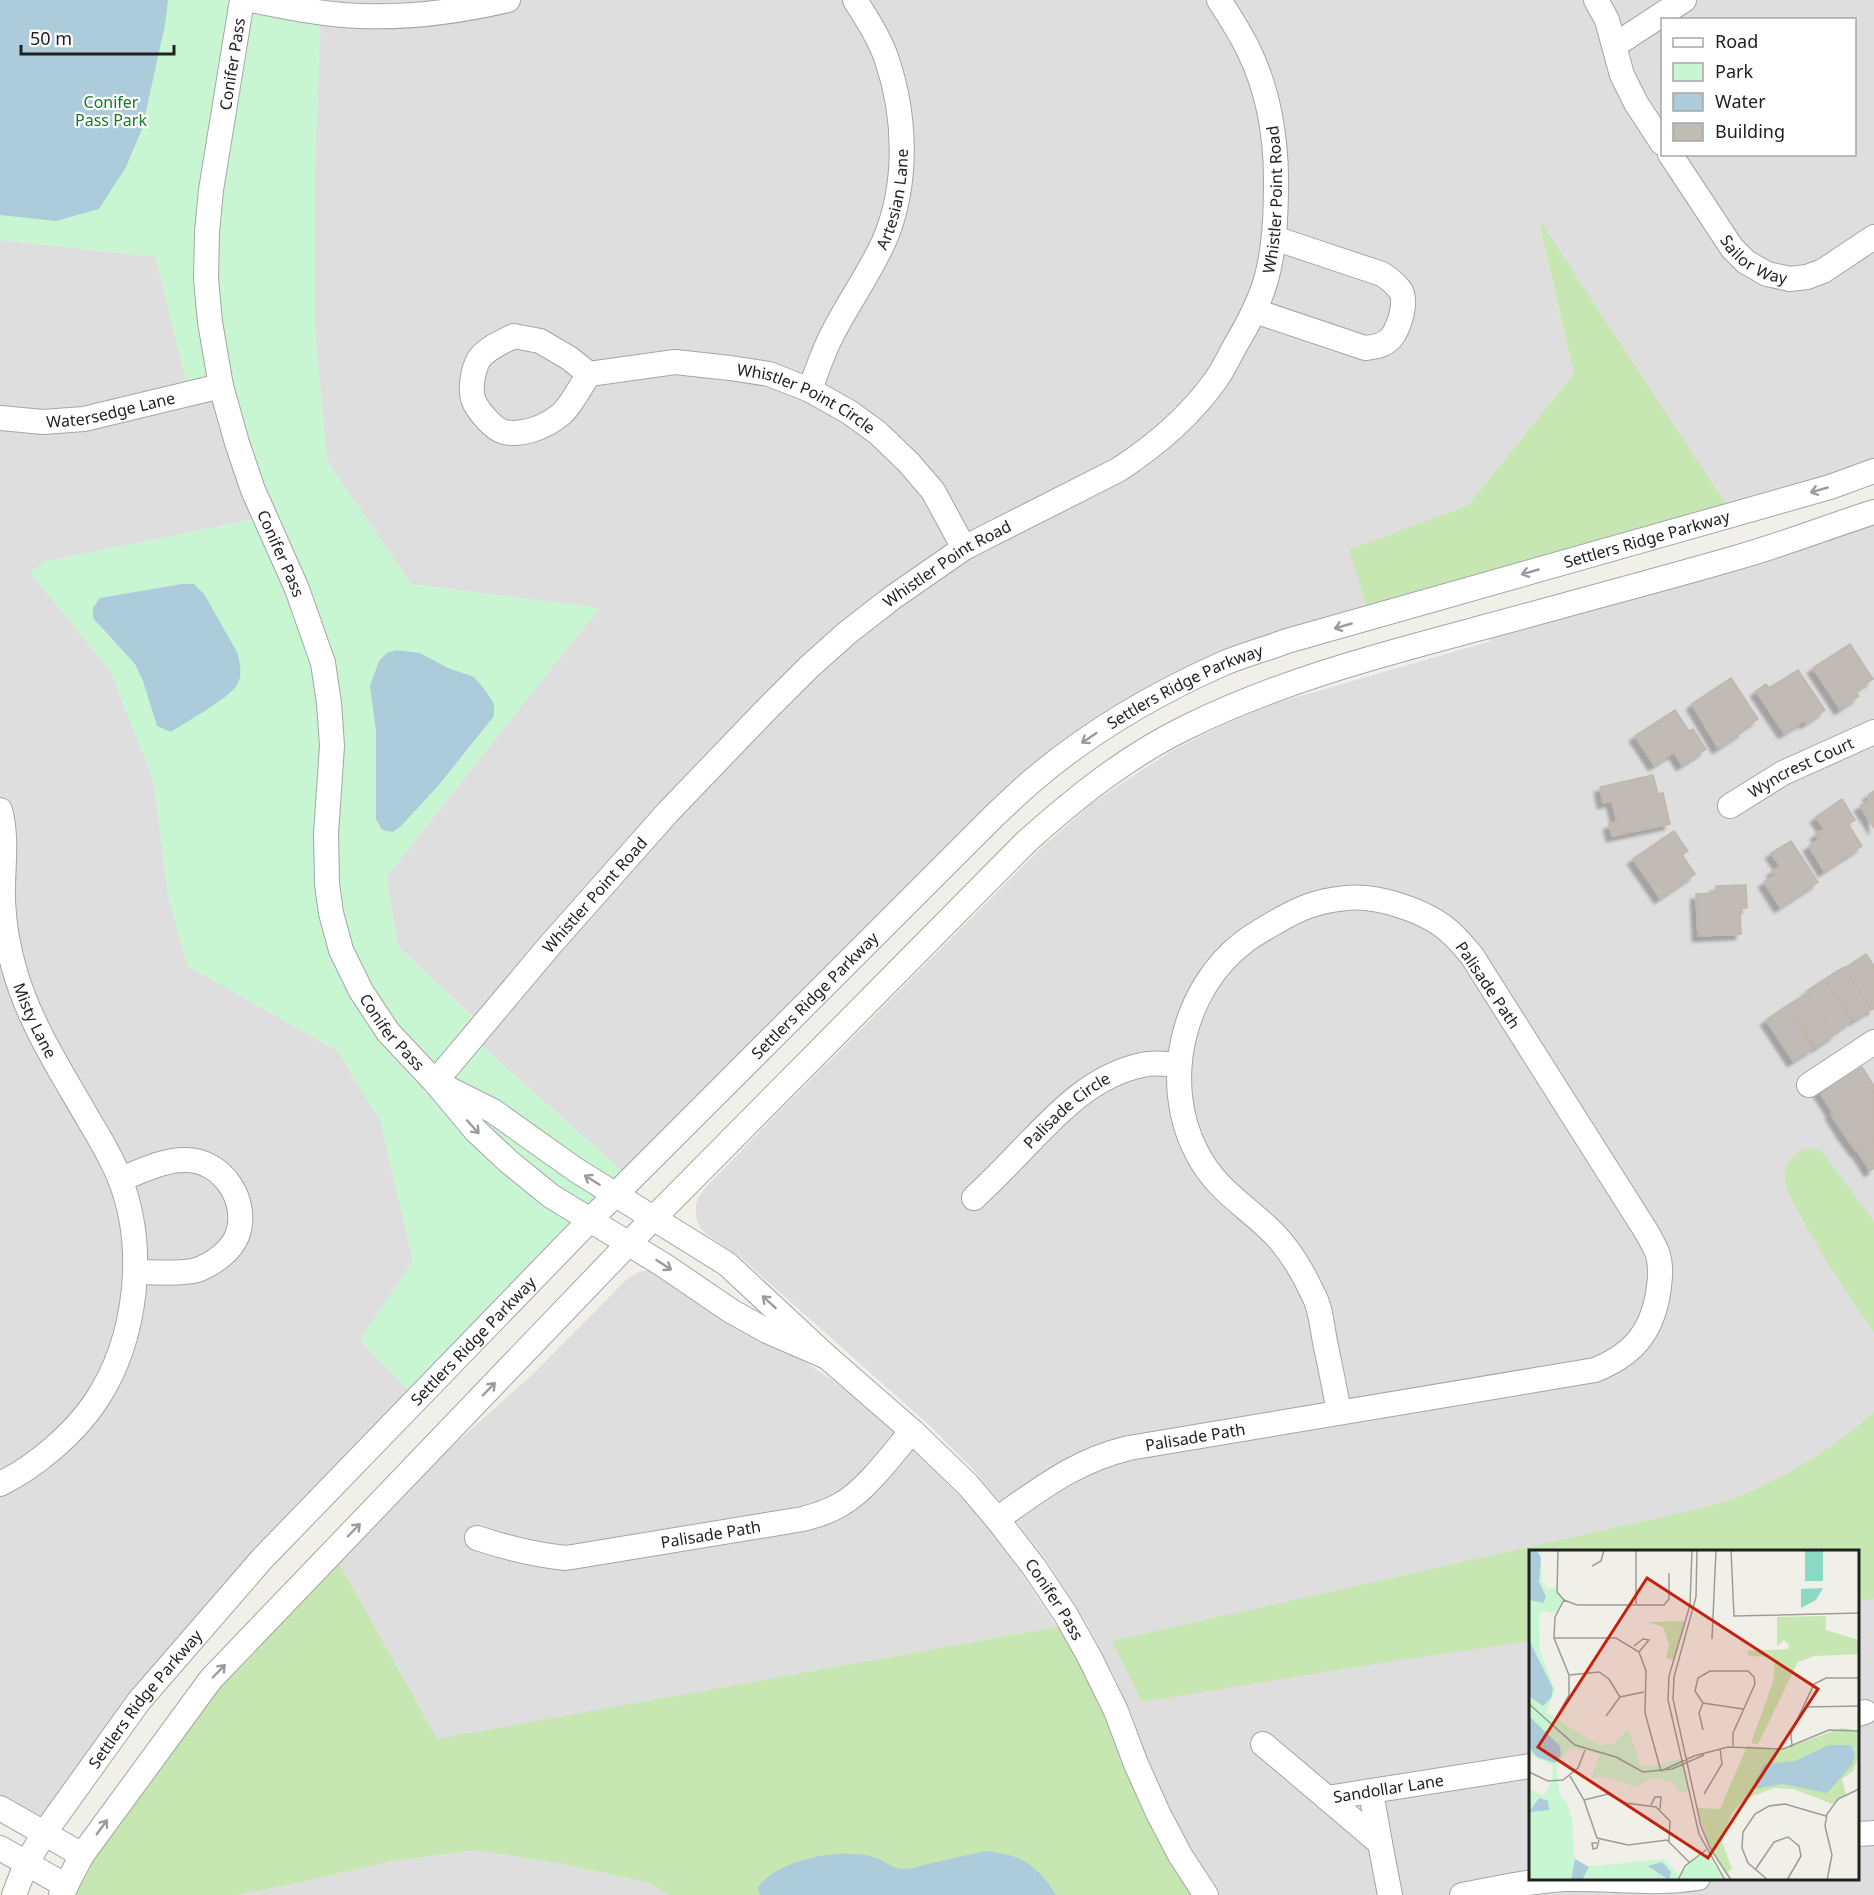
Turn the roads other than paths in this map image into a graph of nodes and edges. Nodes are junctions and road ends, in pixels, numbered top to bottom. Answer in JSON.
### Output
{"nodes":[{"id":1,"x":242,"y":0,"type":"edge"},
{"id":2,"x":251,"y":0,"type":"edge"},
{"id":3,"x":508,"y":0,"type":"edge"},
{"id":4,"x":855,"y":0,"type":"edge"},
{"id":5,"x":1219,"y":0,"type":"edge"},
{"id":6,"x":1596,"y":0,"type":"edge"},
{"id":7,"x":1684,"y":0,"type":"edge"},
{"id":8,"x":1615,"y":45,"type":"junction"},
{"id":9,"x":1661,"y":141,"type":"edge"},
{"id":10,"x":1671,"y":156,"type":"edge"},
{"id":11,"x":1874,"y":237,"type":"edge"},
{"id":12,"x":1274,"y":238,"type":"junction"},
{"id":13,"x":1255,"y":311,"type":"junction"},
{"id":14,"x":589,"y":374,"type":"junction"},
{"id":15,"x":220,"y":386,"type":"junction"},
{"id":16,"x":810,"y":390,"type":"junction"},
{"id":17,"x":0,"y":418,"type":"edge"},
{"id":18,"x":1874,"y":471,"type":"edge"},
{"id":19,"x":1874,"y":512,"type":"edge"},
{"id":20,"x":964,"y":548,"type":"junction"},
{"id":21,"x":1874,"y":732,"type":"edge"},
{"id":22,"x":1730,"y":806,"type":"dead end"},
{"id":23,"x":0,"y":810,"type":"edge"},
{"id":24,"x":1874,"y":1042,"type":"edge"},
{"id":25,"x":1179,"y":1065,"type":"junction"},
{"id":26,"x":435,"y":1082,"type":"junction"},
{"id":27,"x":1809,"y":1085,"type":"dead end"},
{"id":28,"x":120,"y":1179,"type":"junction"},
{"id":29,"x":616,"y":1194,"type":"junction"},
{"id":30,"x":974,"y":1198,"type":"dead end"},
{"id":31,"x":654,"y":1218,"type":"junction"},
{"id":32,"x":589,"y":1221,"type":"junction"},
{"id":33,"x":629,"y":1243,"type":"junction"},
{"id":34,"x":136,"y":1272,"type":"junction"},
{"id":35,"x":827,"y":1357,"type":"junction"},
{"id":36,"x":1339,"y":1413,"type":"junction"},
{"id":37,"x":912,"y":1431,"type":"junction"},
{"id":38,"x":0,"y":1484,"type":"edge"},
{"id":39,"x":997,"y":1519,"type":"junction"},
{"id":40,"x":477,"y":1538,"type":"dead end"},
{"id":41,"x":1263,"y":1744,"type":"dead end"},
{"id":42,"x":1529,"y":1766,"type":"edge"},
{"id":43,"x":1371,"y":1792,"type":"junction"},
{"id":44,"x":1327,"y":1798,"type":"junction"},
{"id":45,"x":0,"y":1808,"type":"edge"},
{"id":46,"x":45,"y":1832,"type":"junction"},
{"id":47,"x":1380,"y":1843,"type":"junction"},
{"id":48,"x":0,"y":1848,"type":"edge"},
{"id":49,"x":82,"y":1855,"type":"junction"},
{"id":50,"x":26,"y":1864,"type":"junction"},
{"id":51,"x":1555,"y":1880,"type":"edge"},
{"id":52,"x":1578,"y":1880,"type":"edge"},
{"id":53,"x":1693,"y":1880,"type":"edge"},
{"id":54,"x":1674,"y":1888,"type":"edge"},
{"id":55,"x":64,"y":1890,"type":"edge"},
{"id":56,"x":14,"y":1895,"type":"edge"},
{"id":57,"x":1206,"y":1895,"type":"edge"},
{"id":58,"x":1390,"y":1895,"type":"edge"},
{"id":59,"x":1462,"y":1895,"type":"edge"}],
"edges":[{"from":1,"to":15,"type":"street","name":"Conifer Pass"},
{"from":2,"to":3,"type":"street"},
{"from":4,"to":16,"type":"street","name":"Artesian Lane"},
{"from":5,"to":12,"type":"street","name":"Whistler Point Road"},
{"from":6,"to":8,"type":"street"},
{"from":7,"to":8,"type":"street"},
{"from":8,"to":9,"type":"street"},
{"from":10,"to":11,"type":"street","name":"Sailor Way"},
{"from":12,"to":13,"type":"street","name":"Whistler Point Road"},
{"from":12,"to":13,"type":"street"},
{"from":13,"to":20,"type":"street","name":"Whistler Point Road"},
{"from":14,"to":14,"type":"street"},
{"from":14,"to":16,"type":"street","name":"Whistler Point Circle"},
{"from":15,"to":17,"type":"street","name":"Watersedge Lane"},
{"from":15,"to":26,"type":"street","name":"Conifer Pass"},
{"from":16,"to":20,"type":"street","name":"Whistler Point Circle"},
{"from":18,"to":29,"type":"street","name":"Settlers Ridge Parkway","one_way":true},
{"from":19,"to":31,"type":"street"},
{"from":20,"to":26,"type":"street","name":"Whistler Point Road"},
{"from":21,"to":22,"type":"street","name":"Wyncrest Court"},
{"from":23,"to":28,"type":"street","name":"Misty Lane"},
{"from":24,"to":27,"type":"street"},
{"from":25,"to":30,"type":"street","name":"Palisade Circle"},
{"from":25,"to":36,"type":"street","name":"Palisade Path"},
{"from":25,"to":36,"type":"street","name":"Palisade Path"},
{"from":29,"to":26,"type":"street","name":"Conifer Pass","one_way":true},
{"from":26,"to":32,"type":"street","name":"Conifer Pass","one_way":true},
{"from":28,"to":34,"type":"street","name":"Misty Lane"},
{"from":28,"to":34,"type":"street"},
{"from":29,"to":31,"type":"street","name":"Conifer Pass"},
{"from":29,"to":32,"type":"street","name":"Settlers Ridge Parkway"},
{"from":31,"to":33,"type":"street"},
{"from":35,"to":31,"type":"street","name":"Conifer Pass","one_way":true},
{"from":32,"to":33,"type":"street","name":"Conifer Pass"},
{"from":32,"to":46,"type":"street","name":"Settlers Ridge Parkway"},
{"from":33,"to":35,"type":"street","name":"Conifer Pass","one_way":true},
{"from":49,"to":33,"type":"street","one_way":true},
{"from":34,"to":38,"type":"street","name":"Misty Lane"},
{"from":35,"to":37,"type":"street","name":"Conifer Pass"},
{"from":36,"to":39,"type":"street","name":"Palisade Path"},
{"from":37,"to":39,"type":"street","name":"Conifer Pass"},
{"from":37,"to":40,"type":"street","name":"Palisade Path"},
{"from":39,"to":57,"type":"street","name":"Conifer Pass"},
{"from":41,"to":44,"type":"street","name":"Sandollar Lane"},
{"from":42,"to":43,"type":"street","name":"Sandollar Lane"},
{"from":43,"to":44,"type":"street","name":"Sandollar Lane"},
{"from":43,"to":47,"type":"street"},
{"from":44,"to":47,"type":"street"},
{"from":45,"to":46,"type":"street"},
{"from":46,"to":49,"type":"street"},
{"from":46,"to":50,"type":"street","name":"Settlers Ridge Parkway"},
{"from":47,"to":58,"type":"street"},
{"from":48,"to":50,"type":"street"},
{"from":49,"to":55,"type":"street"},
{"from":50,"to":55,"type":"street"},
{"from":50,"to":56,"type":"street","name":"Settlers Ridge Parkway"},
{"from":51,"to":59,"type":"street"},
{"from":52,"to":54,"type":"street"},
{"from":53,"to":54,"type":"street"}]}
